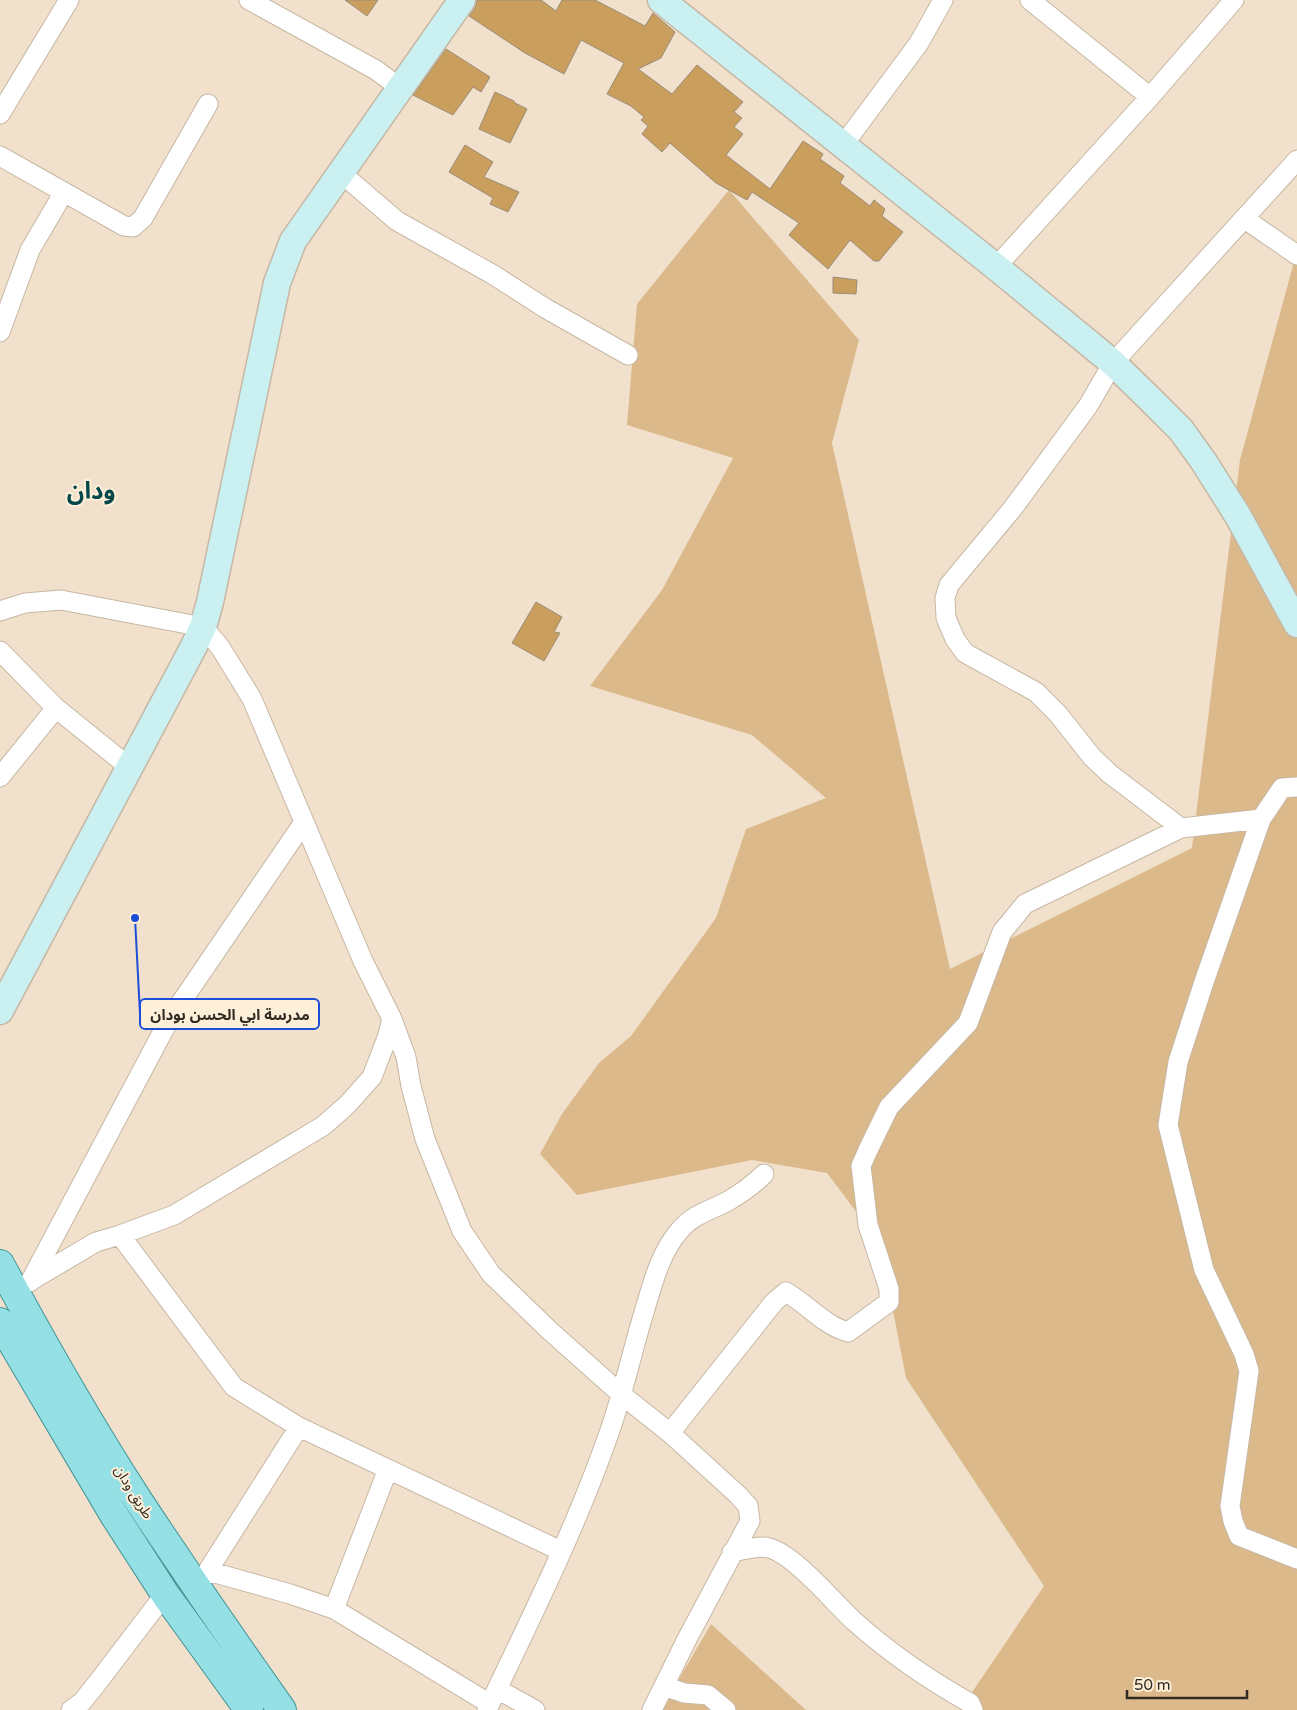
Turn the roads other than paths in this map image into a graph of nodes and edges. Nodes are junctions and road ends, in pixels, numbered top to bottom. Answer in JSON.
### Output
{"nodes":[{"id":1,"x":69,"y":0,"type":"edge"},
{"id":2,"x":249,"y":0,"type":"edge"},
{"id":3,"x":462,"y":0,"type":"edge"},
{"id":4,"x":661,"y":0,"type":"edge"},
{"id":5,"x":943,"y":0,"type":"edge"},
{"id":6,"x":1030,"y":0,"type":"edge"},
{"id":7,"x":1234,"y":0,"type":"edge"},
{"id":8,"x":400,"y":88,"type":"junction"},
{"id":9,"x":1150,"y":97,"type":"junction"},
{"id":10,"x":208,"y":104,"type":"dead end"},
{"id":11,"x":0,"y":114,"type":"edge"},
{"id":12,"x":844,"y":144,"type":"junction"},
{"id":13,"x":0,"y":156,"type":"edge"},
{"id":14,"x":1297,"y":160,"type":"edge"},
{"id":15,"x":341,"y":173,"type":"junction"},
{"id":16,"x":64,"y":192,"type":"junction"},
{"id":17,"x":1245,"y":219,"type":"junction"},
{"id":18,"x":1297,"y":255,"type":"edge"},
{"id":19,"x":996,"y":267,"type":"junction"},
{"id":20,"x":0,"y":332,"type":"edge"},
{"id":21,"x":628,"y":354,"type":"dead end"},
{"id":22,"x":1113,"y":363,"type":"junction"},
{"id":23,"x":0,"y":611,"type":"edge"},
{"id":24,"x":1297,"y":624,"type":"edge"},
{"id":25,"x":203,"y":627,"type":"junction"},
{"id":26,"x":0,"y":652,"type":"edge"},
{"id":27,"x":56,"y":708,"type":"junction"},
{"id":28,"x":129,"y":767,"type":"junction"},
{"id":29,"x":0,"y":777,"type":"edge"},
{"id":30,"x":1297,"y":787,"type":"edge"},
{"id":31,"x":1261,"y":819,"type":"junction"},
{"id":32,"x":304,"y":822,"type":"junction"},
{"id":33,"x":1181,"y":828,"type":"junction"},
{"id":34,"x":1,"y":1005,"type":"edge"},
{"id":35,"x":392,"y":1019,"type":"junction"},
{"id":36,"x":764,"y":1174,"type":"dead end"},
{"id":37,"x":120,"y":1235,"type":"junction"},
{"id":38,"x":0,"y":1264,"type":"edge"},
{"id":39,"x":22,"y":1287,"type":"junction"},
{"id":40,"x":1,"y":1329,"type":"edge"},
{"id":41,"x":622,"y":1395,"type":"junction"},
{"id":42,"x":299,"y":1427,"type":"junction"},
{"id":43,"x":670,"y":1433,"type":"junction"},
{"id":44,"x":388,"y":1469,"type":"junction"},
{"id":45,"x":561,"y":1551,"type":"junction"},
{"id":46,"x":732,"y":1552,"type":"junction"},
{"id":47,"x":1297,"y":1558,"type":"edge"},
{"id":48,"x":203,"y":1579,"type":"junction"},
{"id":49,"x":165,"y":1594,"type":"junction"},
{"id":50,"x":334,"y":1609,"type":"junction"},
{"id":51,"x":664,"y":1686,"type":"junction"},
{"id":52,"x":491,"y":1701,"type":"edge"},
{"id":53,"x":71,"y":1710,"type":"edge"},
{"id":54,"x":249,"y":1710,"type":"edge"},
{"id":55,"x":282,"y":1710,"type":"edge"},
{"id":56,"x":536,"y":1710,"type":"edge"},
{"id":57,"x":652,"y":1710,"type":"edge"},
{"id":58,"x":726,"y":1710,"type":"edge"},
{"id":59,"x":973,"y":1710,"type":"edge"}],
"edges":[{"from":1,"to":11,"type":"street"},
{"from":2,"to":8,"type":"street"},
{"from":3,"to":8,"type":"street"},
{"from":4,"to":12,"type":"street"},
{"from":5,"to":12,"type":"street"},
{"from":6,"to":9,"type":"street"},
{"from":7,"to":9,"type":"street"},
{"from":8,"to":15,"type":"street"},
{"from":9,"to":19,"type":"street"},
{"from":10,"to":16,"type":"street"},
{"from":12,"to":19,"type":"street"},
{"from":13,"to":16,"type":"street"},
{"from":14,"to":17,"type":"street"},
{"from":15,"to":21,"type":"street"},
{"from":15,"to":25,"type":"street"},
{"from":16,"to":20,"type":"street"},
{"from":17,"to":18,"type":"street"},
{"from":17,"to":22,"type":"street"},
{"from":19,"to":22,"type":"street"},
{"from":22,"to":24,"type":"street"},
{"from":22,"to":33,"type":"street"},
{"from":23,"to":25,"type":"street"},
{"from":25,"to":28,"type":"street"},
{"from":25,"to":32,"type":"street"},
{"from":26,"to":27,"type":"street"},
{"from":27,"to":28,"type":"street"},
{"from":27,"to":29,"type":"street"},
{"from":28,"to":34,"type":"street"},
{"from":30,"to":31,"type":"street"},
{"from":31,"to":33,"type":"street"},
{"from":31,"to":47,"type":"street"},
{"from":32,"to":35,"type":"street"},
{"from":32,"to":39,"type":"street"},
{"from":33,"to":43,"type":"street"},
{"from":35,"to":37,"type":"street"},
{"from":35,"to":41,"type":"street"},
{"from":36,"to":41,"type":"street"},
{"from":37,"to":39,"type":"street"},
{"from":37,"to":42,"type":"street"},
{"from":38,"to":39,"type":"main road","name":"طريق ودان"},
{"from":39,"to":48,"type":"main road","name":"طريق ودان"},
{"from":40,"to":49,"type":"main road","name":"طريق ودان"},
{"from":41,"to":43,"type":"street"},
{"from":41,"to":45,"type":"street"},
{"from":42,"to":44,"type":"street"},
{"from":42,"to":48,"type":"street"},
{"from":43,"to":46,"type":"street"},
{"from":44,"to":45,"type":"street"},
{"from":44,"to":50,"type":"street"},
{"from":45,"to":52,"type":"street"},
{"from":46,"to":51,"type":"street"},
{"from":46,"to":59,"type":"street"},
{"from":48,"to":50,"type":"street"},
{"from":48,"to":55,"type":"main road","name":"طريق ودان"},
{"from":49,"to":53,"type":"street"},
{"from":49,"to":54,"type":"main road","name":"طريق ودان"},
{"from":50,"to":52,"type":"street"},
{"from":51,"to":57,"type":"street"},
{"from":51,"to":58,"type":"street"},
{"from":52,"to":56,"type":"street"}]}
